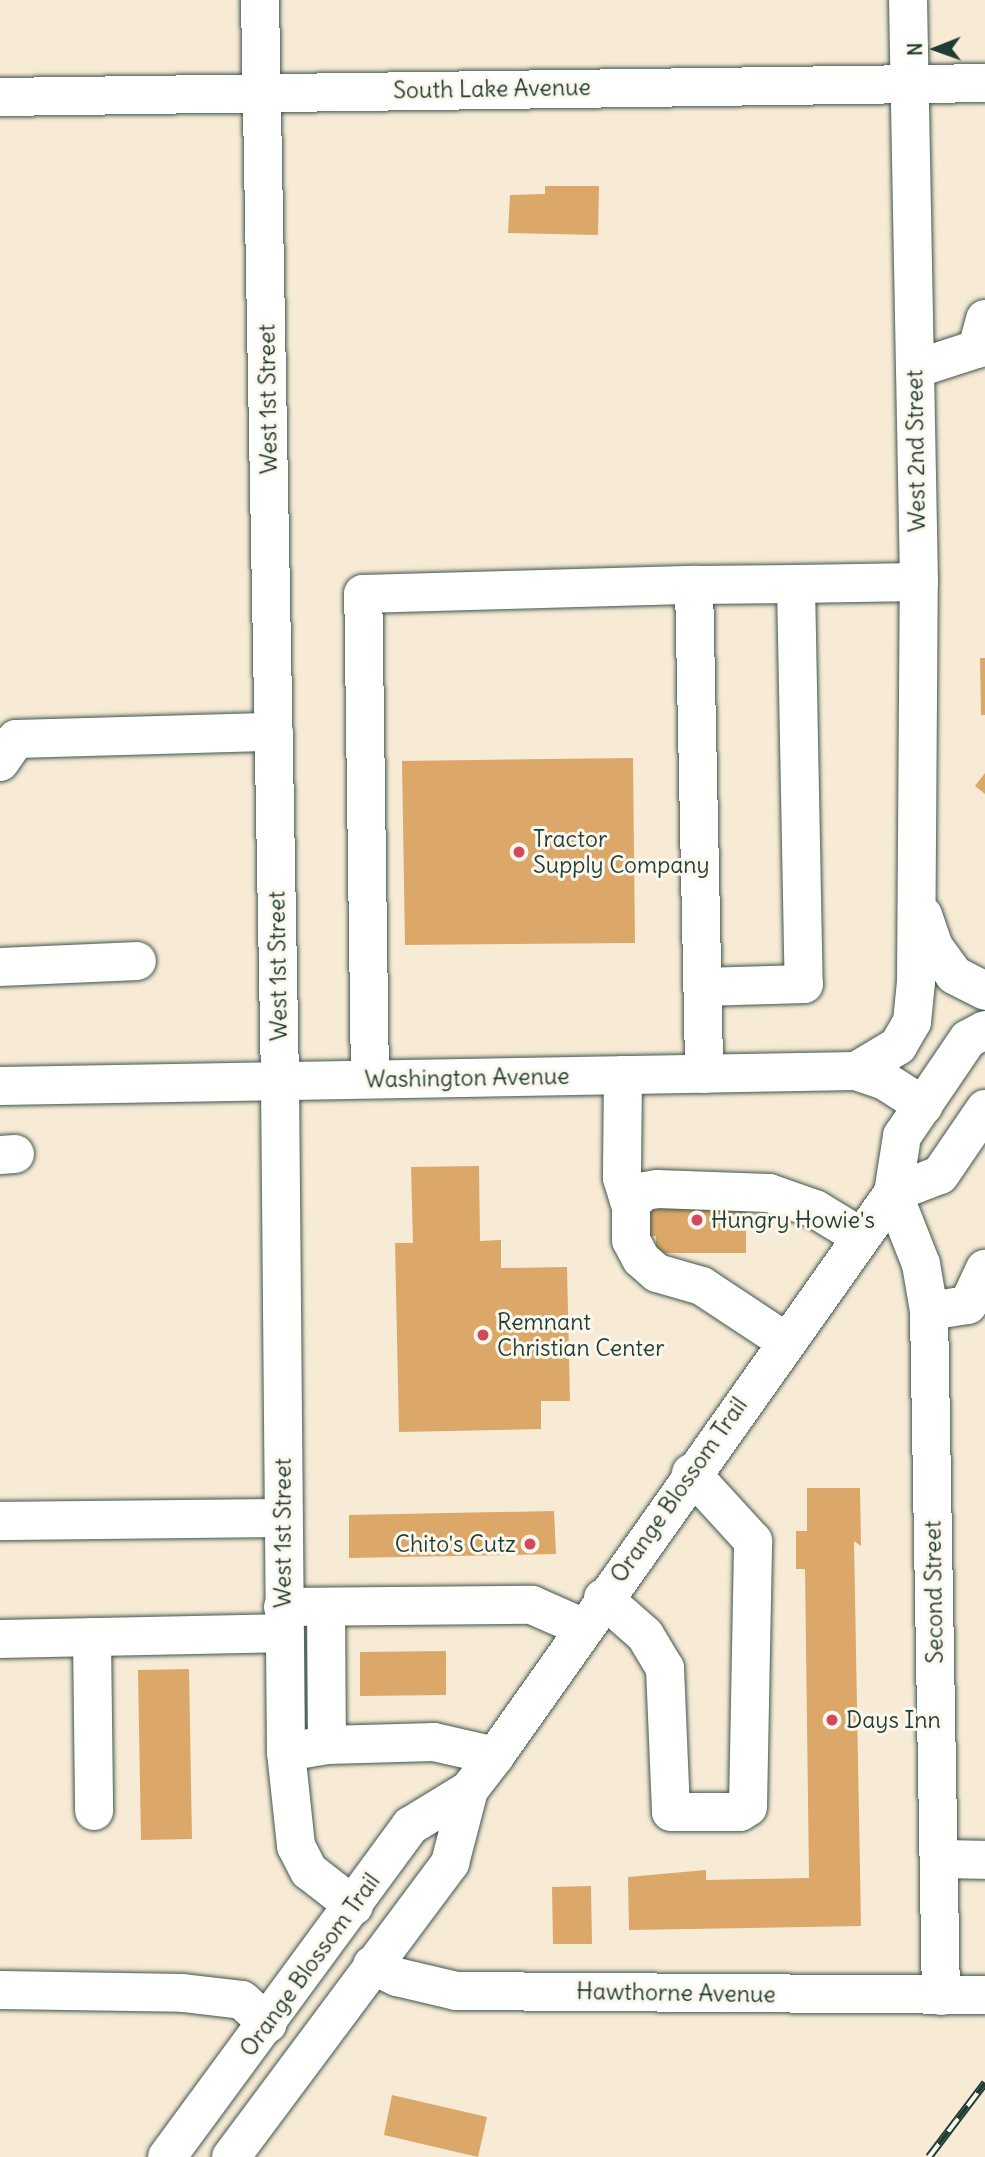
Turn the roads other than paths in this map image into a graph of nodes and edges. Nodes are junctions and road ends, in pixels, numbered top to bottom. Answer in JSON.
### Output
{"nodes":[{"id":1,"x":260,"y":0,"type":"edge"},
{"id":2,"x":908,"y":0,"type":"edge"},
{"id":3,"x":985,"y":83,"type":"edge"},
{"id":4,"x":909,"y":84,"type":"junction"},
{"id":5,"x":263,"y":93,"type":"junction"},
{"id":6,"x":0,"y":97,"type":"edge"},
{"id":7,"x":985,"y":319,"type":"edge"},
{"id":8,"x":915,"y":369,"type":"junction"},
{"id":9,"x":919,"y":582,"type":"junction"},
{"id":10,"x":694,"y":584,"type":"junction"},
{"id":11,"x":796,"y":584,"type":"junction"},
{"id":12,"x":274,"y":732,"type":"junction"},
{"id":13,"x":0,"y":762,"type":"edge"},
{"id":14,"x":919,"y":903,"type":"junction"},
{"id":15,"x":137,"y":961,"type":"dead end"},
{"id":16,"x":0,"y":967,"type":"edge"},
{"id":17,"x":702,"y":988,"type":"junction"},
{"id":18,"x":985,"y":991,"type":"edge"},
{"id":19,"x":985,"y":1030,"type":"edge"},
{"id":20,"x":856,"y":1071,"type":"junction"},
{"id":21,"x":704,"y":1074,"type":"junction"},
{"id":22,"x":622,"y":1075,"type":"junction"},
{"id":23,"x":1,"y":1076,"type":"edge"},
{"id":24,"x":370,"y":1079,"type":"junction"},
{"id":25,"x":280,"y":1081,"type":"junction"},
{"id":26,"x":924,"y":1106,"type":"junction"},
{"id":27,"x":985,"y":1109,"type":"edge"},
{"id":28,"x":893,"y":1193,"type":"junction"},
{"id":29,"x":631,"y":1207,"type":"junction"},
{"id":30,"x":861,"y":1237,"type":"junction"},
{"id":31,"x":985,"y":1269,"type":"edge"},
{"id":32,"x":977,"y":1307,"type":"edge"},
{"id":33,"x":929,"y":1311,"type":"junction"},
{"id":34,"x":785,"y":1341,"type":"junction"},
{"id":35,"x":691,"y":1473,"type":"junction"},
{"id":36,"x":283,"y":1518,"type":"junction"},
{"id":37,"x":0,"y":1521,"type":"edge"},
{"id":38,"x":326,"y":1607,"type":"junction"},
{"id":39,"x":592,"y":1612,"type":"junction"},
{"id":40,"x":283,"y":1620,"type":"junction"},
{"id":41,"x":92,"y":1637,"type":"junction"},
{"id":42,"x":0,"y":1639,"type":"edge"},
{"id":43,"x":327,"y":1745,"type":"junction"},
{"id":44,"x":286,"y":1752,"type":"junction"},
{"id":45,"x":495,"y":1756,"type":"junction"},
{"id":46,"x":469,"y":1790,"type":"junction"},
{"id":47,"x":94,"y":1811,"type":"dead end"},
{"id":48,"x":939,"y":1860,"type":"junction"},
{"id":49,"x":985,"y":1860,"type":"edge"},
{"id":50,"x":354,"y":1906,"type":"junction"},
{"id":51,"x":372,"y":1965,"type":"junction"},
{"id":52,"x":0,"y":1990,"type":"edge"},
{"id":53,"x":941,"y":1996,"type":"junction"},
{"id":54,"x":985,"y":1996,"type":"edge"},
{"id":55,"x":268,"y":2024,"type":"junction"},
{"id":56,"x":245,"y":2150,"type":"edge"},
{"id":57,"x":167,"y":2157,"type":"edge"}],
"edges":[{"from":1,"to":5,"type":"street","name":"West 1st Street"},
{"from":2,"to":4,"type":"street","name":"West 2nd Street"},
{"from":3,"to":4,"type":"street","name":"South Lake Avenue"},
{"from":4,"to":5,"type":"street","name":"South Lake Avenue"},
{"from":4,"to":8,"type":"street","name":"West 2nd Street"},
{"from":5,"to":6,"type":"street","name":"South Lake Avenue"},
{"from":5,"to":12,"type":"street","name":"West 1st Street"},
{"from":7,"to":8,"type":"street"},
{"from":8,"to":9,"type":"street","name":"West 2nd Street"},
{"from":9,"to":11,"type":"street"},
{"from":9,"to":14,"type":"street","name":"West 2nd Street"},
{"from":10,"to":11,"type":"street"},
{"from":10,"to":17,"type":"street"},
{"from":10,"to":24,"type":"street"},
{"from":11,"to":17,"type":"street"},
{"from":12,"to":13,"type":"street"},
{"from":12,"to":25,"type":"street","name":"West 1st Street"},
{"from":14,"to":18,"type":"street","name":"West 2nd Street"},
{"from":14,"to":20,"type":"street","name":"West 2nd Street"},
{"from":15,"to":16,"type":"street"},
{"from":17,"to":21,"type":"street"},
{"from":19,"to":26,"type":"street","name":"Orange Blossom Trail"},
{"from":20,"to":21,"type":"street","name":"Washington Avenue"},
{"from":20,"to":26,"type":"street","name":"Washington Avenue"},
{"from":21,"to":22,"type":"street","name":"Washington Avenue"},
{"from":22,"to":24,"type":"street","name":"Washington Avenue"},
{"from":22,"to":29,"type":"street"},
{"from":23,"to":25,"type":"street","name":"Washington Avenue"},
{"from":24,"to":25,"type":"street","name":"Washington Avenue"},
{"from":25,"to":36,"type":"street","name":"West 1st Street"},
{"from":26,"to":28,"type":"street","name":"Orange Blossom Trail"},
{"from":27,"to":28,"type":"street"},
{"from":28,"to":30,"type":"street","name":"Orange Blossom Trail"},
{"from":28,"to":33,"type":"street","name":"Second Street"},
{"from":29,"to":30,"type":"street"},
{"from":29,"to":34,"type":"street"},
{"from":30,"to":34,"type":"street","name":"Orange Blossom Trail"},
{"from":31,"to":32,"type":"street"},
{"from":32,"to":33,"type":"street"},
{"from":33,"to":48,"type":"street","name":"Second Street"},
{"from":34,"to":35,"type":"street","name":"Orange Blossom Trail"},
{"from":35,"to":39,"type":"street","name":"Orange Blossom Trail"},
{"from":35,"to":39,"type":"street"},
{"from":36,"to":37,"type":"street"},
{"from":36,"to":40,"type":"street","name":"West 1st Street"},
{"from":38,"to":39,"type":"street"},
{"from":38,"to":40,"type":"street"},
{"from":38,"to":43,"type":"street"},
{"from":39,"to":45,"type":"street","name":"Orange Blossom Trail"},
{"from":40,"to":41,"type":"street"},
{"from":40,"to":44,"type":"street","name":"West 1st Street"},
{"from":41,"to":42,"type":"street"},
{"from":41,"to":47,"type":"street"},
{"from":43,"to":44,"type":"street"},
{"from":43,"to":45,"type":"street"},
{"from":44,"to":50,"type":"street","name":"West 1st Street"},
{"from":45,"to":46,"type":"street","name":"Orange Blossom Trail"},
{"from":46,"to":50,"type":"street","name":"Orange Blossom Trail"},
{"from":46,"to":51,"type":"street","name":"Orange Blossom Trail"},
{"from":48,"to":49,"type":"street"},
{"from":48,"to":53,"type":"street","name":"Second Street"},
{"from":50,"to":55,"type":"street","name":"Orange Blossom Trail"},
{"from":51,"to":53,"type":"street","name":"Hawthorne Avenue"},
{"from":51,"to":56,"type":"street","name":"Orange Blossom Trail"},
{"from":52,"to":55,"type":"street"},
{"from":53,"to":54,"type":"street","name":"Hawthorne Avenue"},
{"from":55,"to":57,"type":"street","name":"Orange Blossom Trail"}]}
